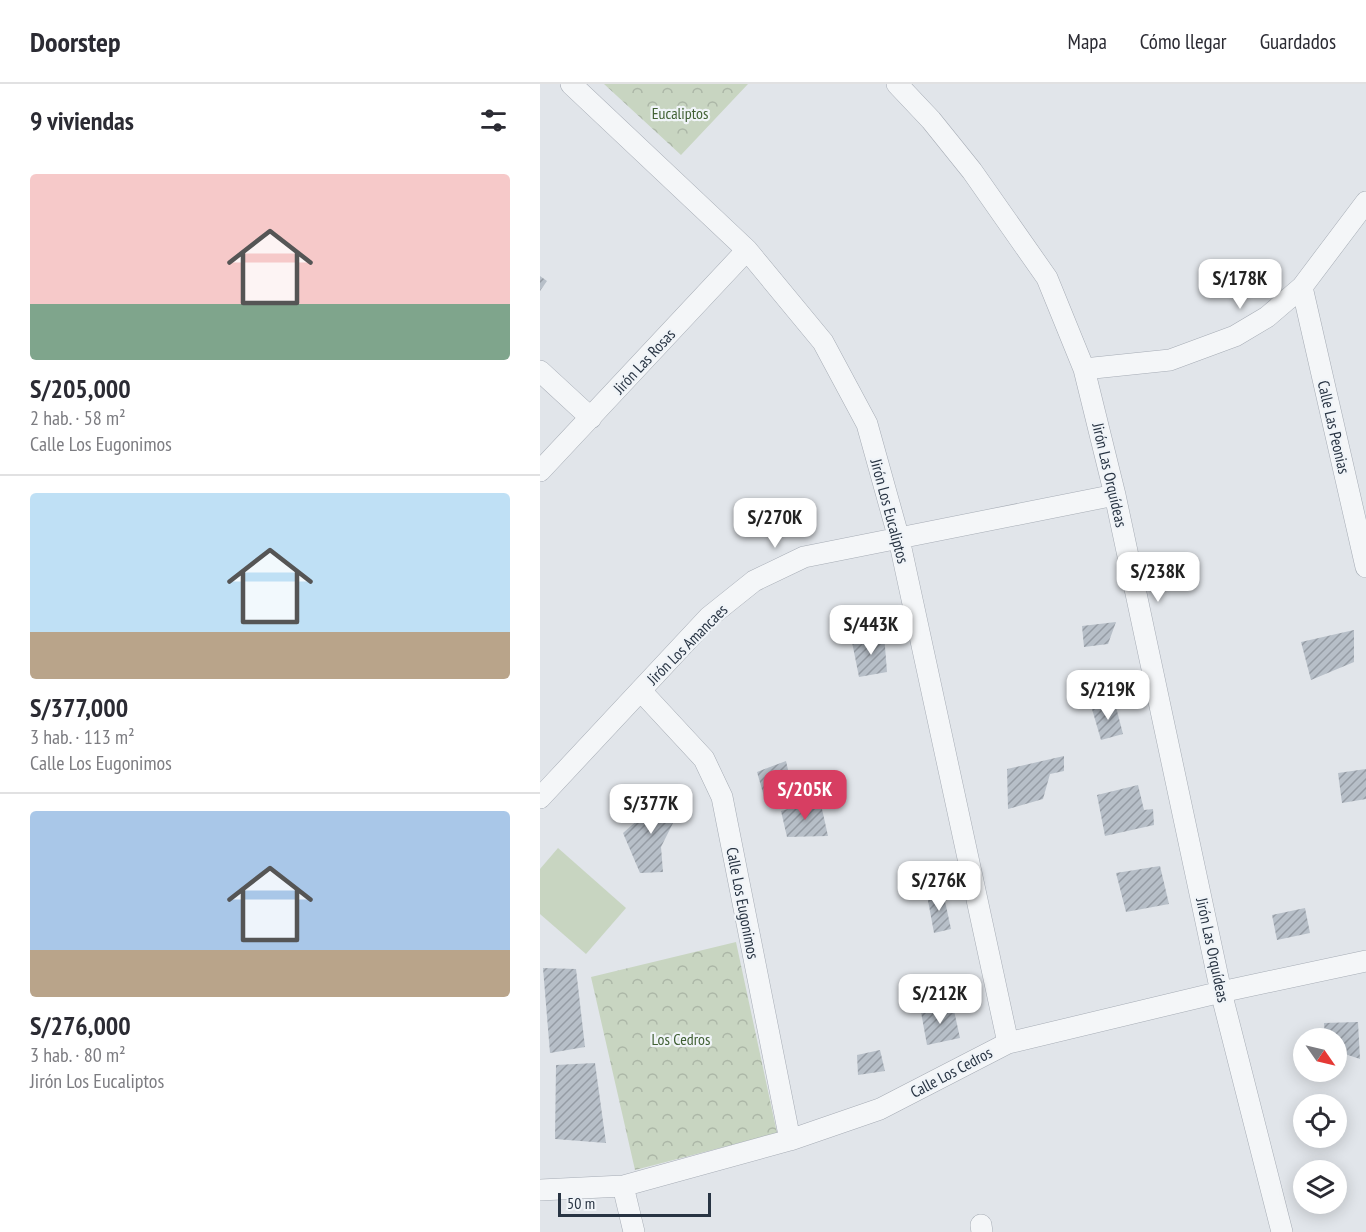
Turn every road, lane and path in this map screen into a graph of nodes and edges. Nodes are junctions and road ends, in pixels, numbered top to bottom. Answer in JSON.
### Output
{"nodes":[{"id":1,"x":571,"y":84,"type":"edge"},
{"id":2,"x":897,"y":84,"type":"edge"},
{"id":3,"x":1366,"y":202,"type":"edge"},
{"id":4,"x":747,"y":250,"type":"junction"},
{"id":5,"x":1302,"y":287,"type":"junction"},
{"id":6,"x":1084,"y":369,"type":"junction"},
{"id":7,"x":540,"y":371,"type":"edge"},
{"id":8,"x":591,"y":418,"type":"junction"},
{"id":9,"x":540,"y":471,"type":"edge"},
{"id":10,"x":1115,"y":495,"type":"junction"},
{"id":11,"x":899,"y":539,"type":"junction"},
{"id":12,"x":1366,"y":567,"type":"edge"},
{"id":13,"x":641,"y":691,"type":"junction"},
{"id":14,"x":540,"y":798,"type":"edge"},
{"id":15,"x":1366,"y":961,"type":"edge"},
{"id":16,"x":1221,"y":992,"type":"junction"},
{"id":17,"x":1008,"y":1043,"type":"junction"},
{"id":18,"x":790,"y":1140,"type":"junction"},
{"id":19,"x":623,"y":1185,"type":"junction"},
{"id":20,"x":540,"y":1190,"type":"edge"},
{"id":21,"x":634,"y":1232,"type":"edge"},
{"id":22,"x":1282,"y":1232,"type":"edge"}],
"edges":[{"from":1,"to":4,"type":"street","name":"Jirón Los Eucaliptos"},
{"from":2,"to":6,"type":"street","name":"Jirón Las Orquídeas"},
{"from":3,"to":5,"type":"street"},
{"from":4,"to":8,"type":"street","name":"Jirón Las Rosas"},
{"from":4,"to":11,"type":"street","name":"Jirón Los Eucaliptos"},
{"from":5,"to":6,"type":"street"},
{"from":5,"to":12,"type":"street","name":"Calle Las Peonias"},
{"from":6,"to":10,"type":"street","name":"Jirón Las Orquídeas"},
{"from":7,"to":8,"type":"street"},
{"from":8,"to":9,"type":"street","name":"Jirón Las Rosas"},
{"from":10,"to":11,"type":"street","name":"Jirón Los Amancaes"},
{"from":10,"to":16,"type":"street","name":"Jirón Las Orquídeas"},
{"from":11,"to":13,"type":"street","name":"Jirón Los Amancaes"},
{"from":11,"to":17,"type":"street","name":"Jirón Los Eucaliptos"},
{"from":13,"to":14,"type":"street","name":"Jirón Los Amancaes"},
{"from":13,"to":18,"type":"street","name":"Calle Los Eugonimos"},
{"from":15,"to":16,"type":"street","name":"Calle Los Cedros"},
{"from":16,"to":17,"type":"street","name":"Calle Los Cedros"},
{"from":16,"to":22,"type":"street","name":"Jirón Las Orquídeas"},
{"from":17,"to":18,"type":"street","name":"Calle Los Cedros"},
{"from":18,"to":19,"type":"street","name":"Calle Los Cedros"},
{"from":19,"to":20,"type":"street","name":"Calle Los Cedros"},
{"from":19,"to":21,"type":"street"}]}
